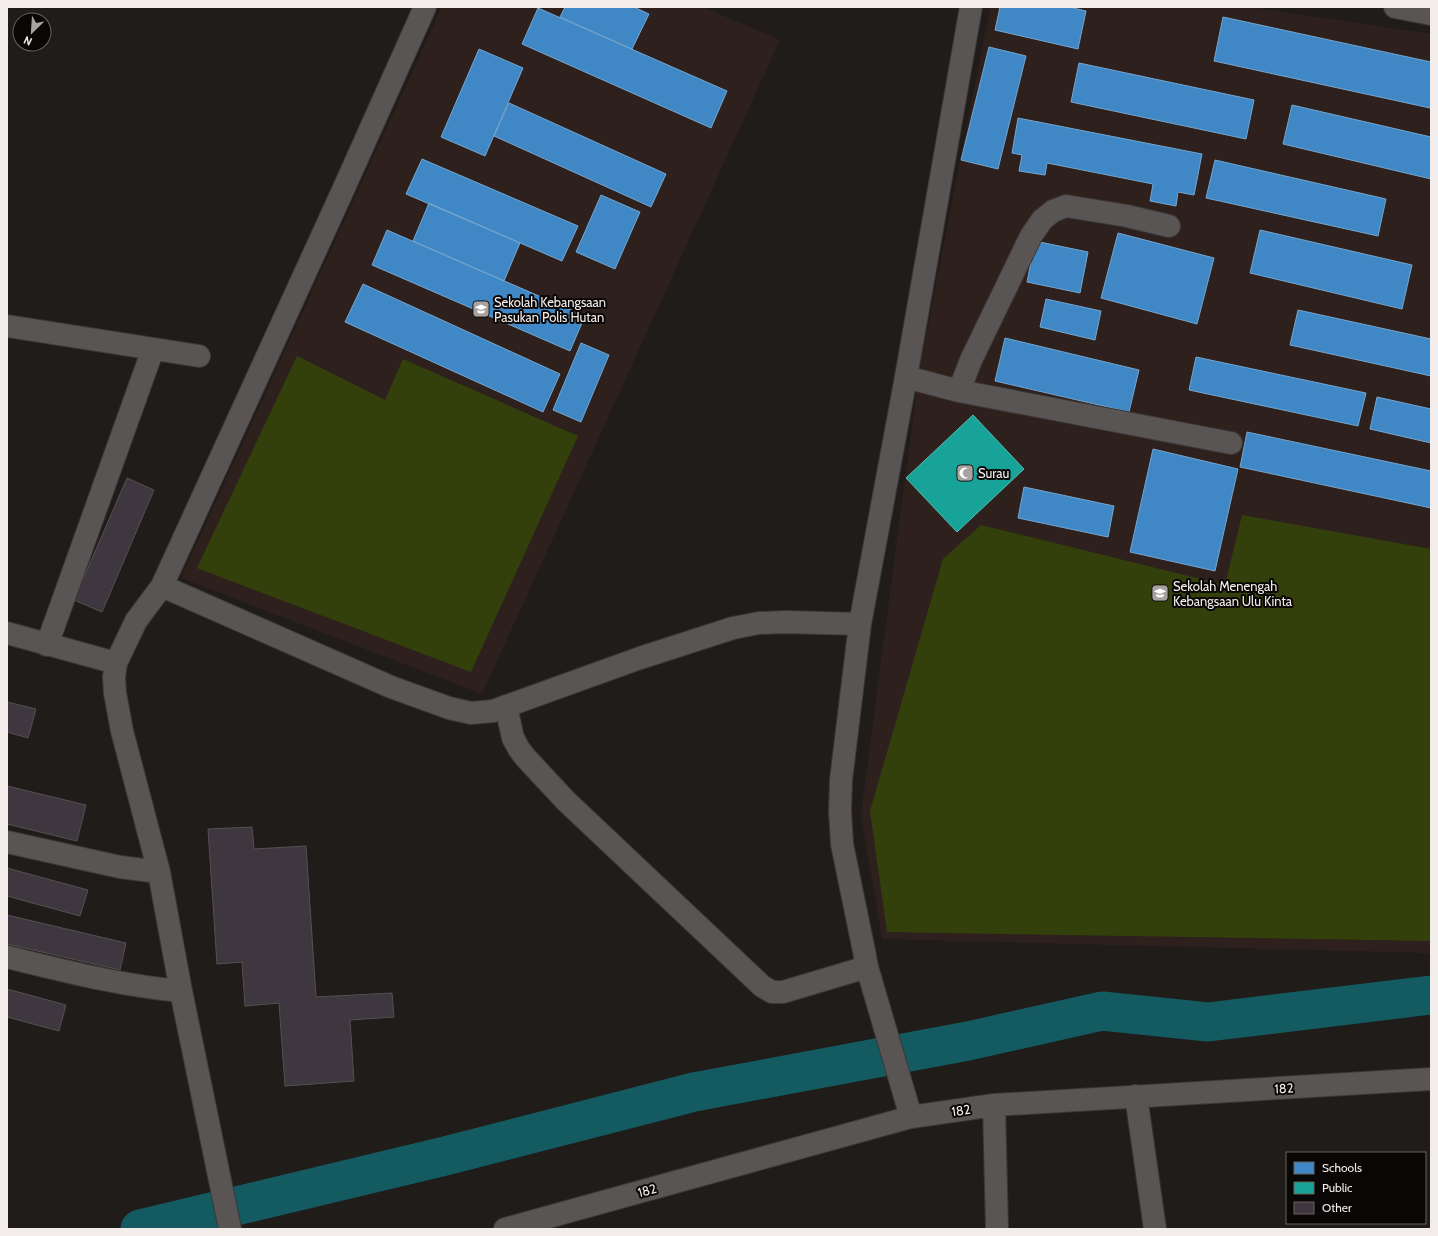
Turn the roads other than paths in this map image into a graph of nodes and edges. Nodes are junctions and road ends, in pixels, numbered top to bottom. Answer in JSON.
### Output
{"nodes":[{"id":1,"x":425,"y":7,"type":"edge"},
{"id":2,"x":971,"y":7,"type":"edge"},
{"id":3,"x":1396,"y":7,"type":"edge"},
{"id":4,"x":1431,"y":14,"type":"edge"},
{"id":5,"x":1169,"y":226,"type":"dead end"},
{"id":6,"x":7,"y":326,"type":"edge"},
{"id":7,"x":153,"y":349,"type":"junction"},
{"id":8,"x":199,"y":356,"type":"dead end"},
{"id":9,"x":906,"y":377,"type":"junction"},
{"id":10,"x":959,"y":391,"type":"junction"},
{"id":11,"x":1232,"y":443,"type":"dead end"},
{"id":12,"x":162,"y":586,"type":"junction"},
{"id":13,"x":860,"y":624,"type":"junction"},
{"id":14,"x":7,"y":633,"type":"edge"},
{"id":15,"x":47,"y":644,"type":"junction"},
{"id":16,"x":116,"y":663,"type":"junction"},
{"id":17,"x":506,"y":706,"type":"junction"},
{"id":18,"x":7,"y":842,"type":"edge"},
{"id":19,"x":159,"y":872,"type":"junction"},
{"id":20,"x":7,"y":957,"type":"edge"},
{"id":21,"x":867,"y":967,"type":"junction"},
{"id":22,"x":181,"y":991,"type":"junction"},
{"id":23,"x":1431,"y":1079,"type":"edge"},
{"id":24,"x":1136,"y":1096,"type":"junction"},
{"id":25,"x":994,"y":1105,"type":"junction"},
{"id":26,"x":911,"y":1117,"type":"junction"},
{"id":27,"x":230,"y":1229,"type":"edge"},
{"id":28,"x":504,"y":1229,"type":"edge"},
{"id":29,"x":997,"y":1229,"type":"edge"},
{"id":30,"x":1155,"y":1229,"type":"edge"}],
"edges":[{"from":1,"to":12,"type":"street"},
{"from":2,"to":9,"type":"street"},
{"from":3,"to":4,"type":"street"},
{"from":5,"to":10,"type":"street"},
{"from":6,"to":7,"type":"street"},
{"from":7,"to":8,"type":"street"},
{"from":7,"to":15,"type":"street"},
{"from":9,"to":10,"type":"street"},
{"from":9,"to":13,"type":"street"},
{"from":10,"to":11,"type":"street"},
{"from":12,"to":16,"type":"street"},
{"from":12,"to":17,"type":"street"},
{"from":13,"to":17,"type":"street"},
{"from":13,"to":21,"type":"street"},
{"from":14,"to":15,"type":"street"},
{"from":15,"to":16,"type":"street"},
{"from":16,"to":19,"type":"street"},
{"from":17,"to":21,"type":"street"},
{"from":18,"to":19,"type":"street"},
{"from":19,"to":22,"type":"street"},
{"from":20,"to":22,"type":"street"},
{"from":21,"to":26,"type":"street"},
{"from":22,"to":27,"type":"street"},
{"from":23,"to":24,"type":"street","name":"182"},
{"from":24,"to":25,"type":"street","name":"182"},
{"from":24,"to":30,"type":"street"},
{"from":25,"to":26,"type":"street","name":"182"},
{"from":25,"to":29,"type":"street"},
{"from":26,"to":28,"type":"street","name":"182"}]}
